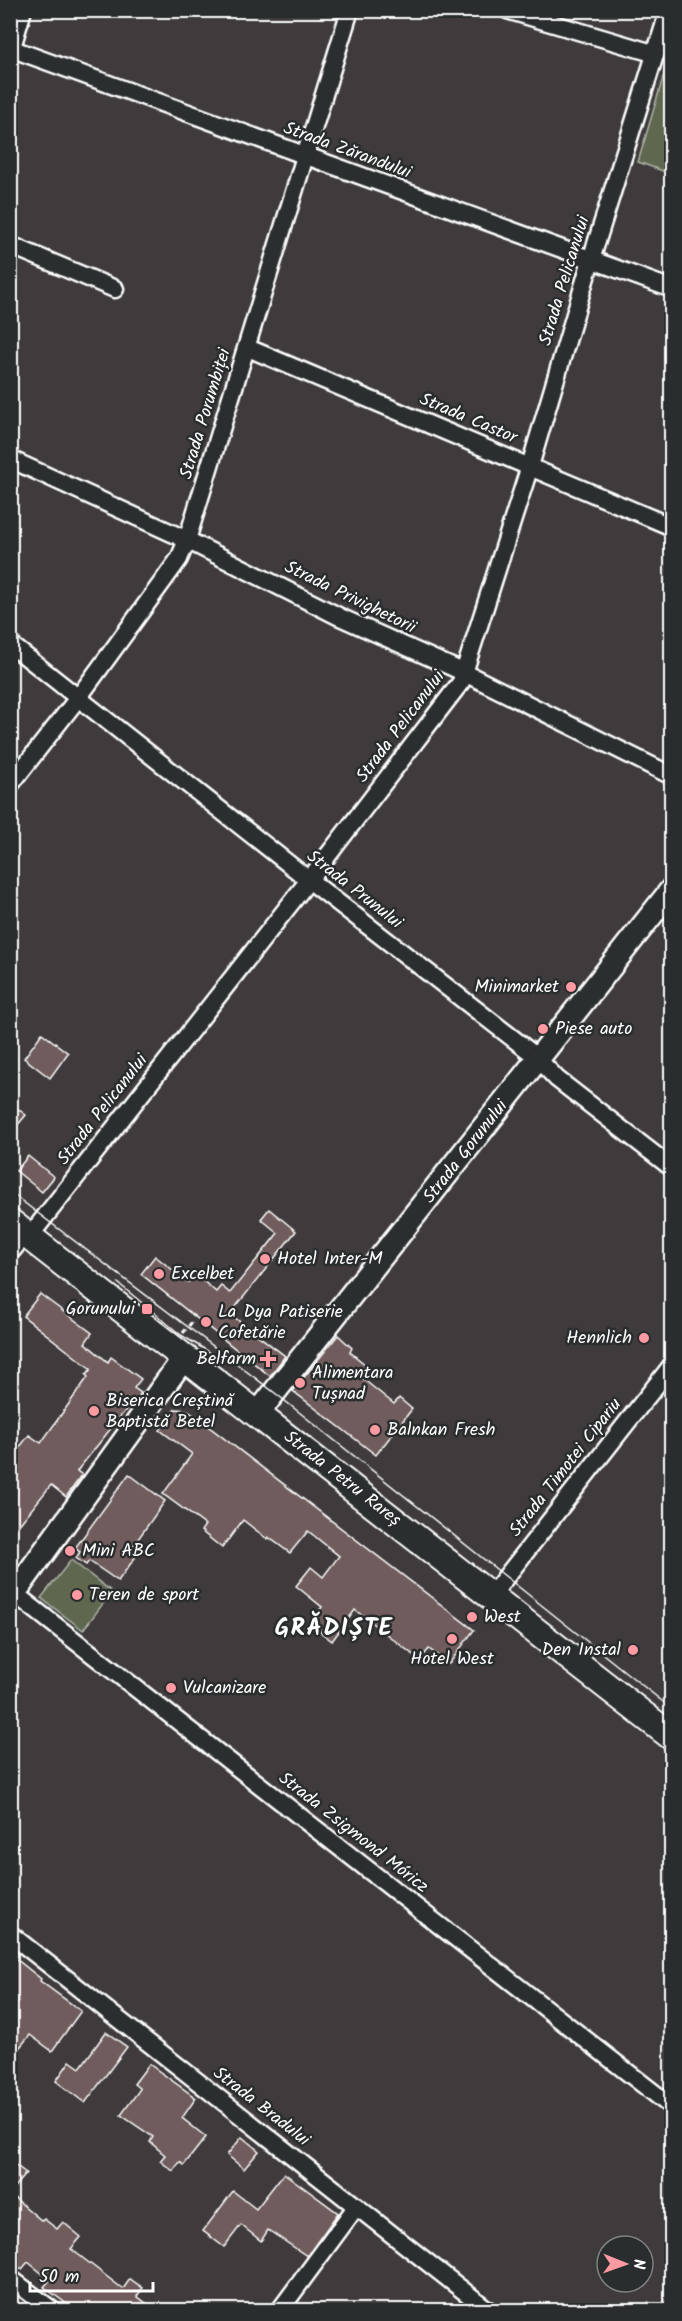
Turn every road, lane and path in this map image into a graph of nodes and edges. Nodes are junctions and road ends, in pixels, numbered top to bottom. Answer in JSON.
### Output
{"nodes":[{"id":1,"x":23,"y":10,"type":"edge"},
{"id":2,"x":350,"y":10,"type":"edge"},
{"id":3,"x":507,"y":10,"type":"edge"},
{"id":4,"x":669,"y":10,"type":"edge"},
{"id":5,"x":11,"y":50,"type":"edge"},
{"id":6,"x":656,"y":54,"type":"junction"},
{"id":7,"x":306,"y":157,"type":"junction"},
{"id":8,"x":10,"y":245,"type":"edge"},
{"id":9,"x":591,"y":260,"type":"junction"},
{"id":10,"x":115,"y":289,"type":"dead end"},
{"id":11,"x":672,"y":289,"type":"edge"},
{"id":12,"x":248,"y":348,"type":"junction"},
{"id":13,"x":10,"y":459,"type":"edge"},
{"id":14,"x":530,"y":466,"type":"junction"},
{"id":15,"x":672,"y":528,"type":"edge"},
{"id":16,"x":187,"y":540,"type":"junction"},
{"id":17,"x":10,"y":644,"type":"edge"},
{"id":18,"x":465,"y":673,"type":"junction"},
{"id":19,"x":78,"y":698,"type":"junction"},
{"id":20,"x":672,"y":776,"type":"edge"},
{"id":21,"x":10,"y":785,"type":"edge"},
{"id":22,"x":309,"y":880,"type":"junction"},
{"id":23,"x":672,"y":889,"type":"edge"},
{"id":24,"x":539,"y":1059,"type":"junction"},
{"id":25,"x":672,"y":1168,"type":"edge"},
{"id":26,"x":20,"y":1229,"type":"edge"},
{"id":27,"x":10,"y":1260,"type":"edge"},
{"id":28,"x":184,"y":1358,"type":"junction"},
{"id":29,"x":672,"y":1365,"type":"edge"},
{"id":30,"x":258,"y":1413,"type":"junction"},
{"id":31,"x":12,"y":1594,"type":"edge"},
{"id":32,"x":491,"y":1596,"type":"junction"},
{"id":33,"x":672,"y":1737,"type":"edge"},
{"id":34,"x":10,"y":1934,"type":"edge"},
{"id":35,"x":672,"y":2108,"type":"edge"},
{"id":36,"x":356,"y":2207,"type":"junction"},
{"id":37,"x":10,"y":2278,"type":"edge"},
{"id":38,"x":52,"y":2310,"type":"edge"},
{"id":39,"x":280,"y":2310,"type":"edge"},
{"id":40,"x":488,"y":2310,"type":"edge"}],
"edges":[{"from":1,"to":5,"type":"street"},
{"from":2,"to":7,"type":"street","name":"Strada Porumbiței"},
{"from":3,"to":6,"type":"street"},
{"from":4,"to":6,"type":"street","name":"Strada Pelicanului"},
{"from":5,"to":7,"type":"street","name":"Strada Zărandului"},
{"from":6,"to":9,"type":"street","name":"Strada Pelicanului"},
{"from":7,"to":9,"type":"street","name":"Strada Zărandului"},
{"from":7,"to":12,"type":"street","name":"Strada Porumbiței"},
{"from":8,"to":10,"type":"street"},
{"from":9,"to":11,"type":"street","name":"Strada Zărandului"},
{"from":9,"to":14,"type":"street","name":"Strada Pelicanului"},
{"from":12,"to":14,"type":"street","name":"Strada Castor"},
{"from":12,"to":16,"type":"street","name":"Strada Porumbiței"},
{"from":13,"to":16,"type":"street","name":"Strada Privighetorii"},
{"from":14,"to":15,"type":"street","name":"Strada Castor"},
{"from":14,"to":18,"type":"street","name":"Strada Pelicanului"},
{"from":16,"to":18,"type":"street","name":"Strada Privighetorii"},
{"from":16,"to":19,"type":"street","name":"Strada Porumbiței"},
{"from":17,"to":19,"type":"street","name":"Strada Prunului"},
{"from":18,"to":20,"type":"street","name":"Strada Privighetorii"},
{"from":18,"to":22,"type":"street","name":"Strada Pelicanului"},
{"from":19,"to":21,"type":"street","name":"Strada Porumbiței"},
{"from":19,"to":22,"type":"street","name":"Strada Prunului"},
{"from":22,"to":24,"type":"street","name":"Strada Prunului"},
{"from":22,"to":26,"type":"street","name":"Strada Pelicanului"},
{"from":23,"to":24,"type":"street","name":"Strada Gorunului"},
{"from":24,"to":25,"type":"street","name":"Strada Prunului"},
{"from":24,"to":30,"type":"street","name":"Strada Gorunului"},
{"from":26,"to":27,"type":"lane"},
{"from":26,"to":28,"type":"main road","name":"Strada Petru Rareș"},
{"from":28,"to":30,"type":"main road","name":"Strada Petru Rareș"},
{"from":28,"to":31,"type":"street"},
{"from":29,"to":32,"type":"street","name":"Strada Timotei Cipariu"},
{"from":30,"to":32,"type":"main road","name":"Strada Petru Rareș"},
{"from":31,"to":35,"type":"street","name":"Strada Zsigmond Móricz"},
{"from":32,"to":33,"type":"main road","name":"Strada Petru Rareș"},
{"from":34,"to":36,"type":"street","name":"Strada Bradului"},
{"from":36,"to":39,"type":"street"},
{"from":36,"to":40,"type":"street","name":"Strada Bradului"},
{"from":37,"to":38,"type":"street"}]}
